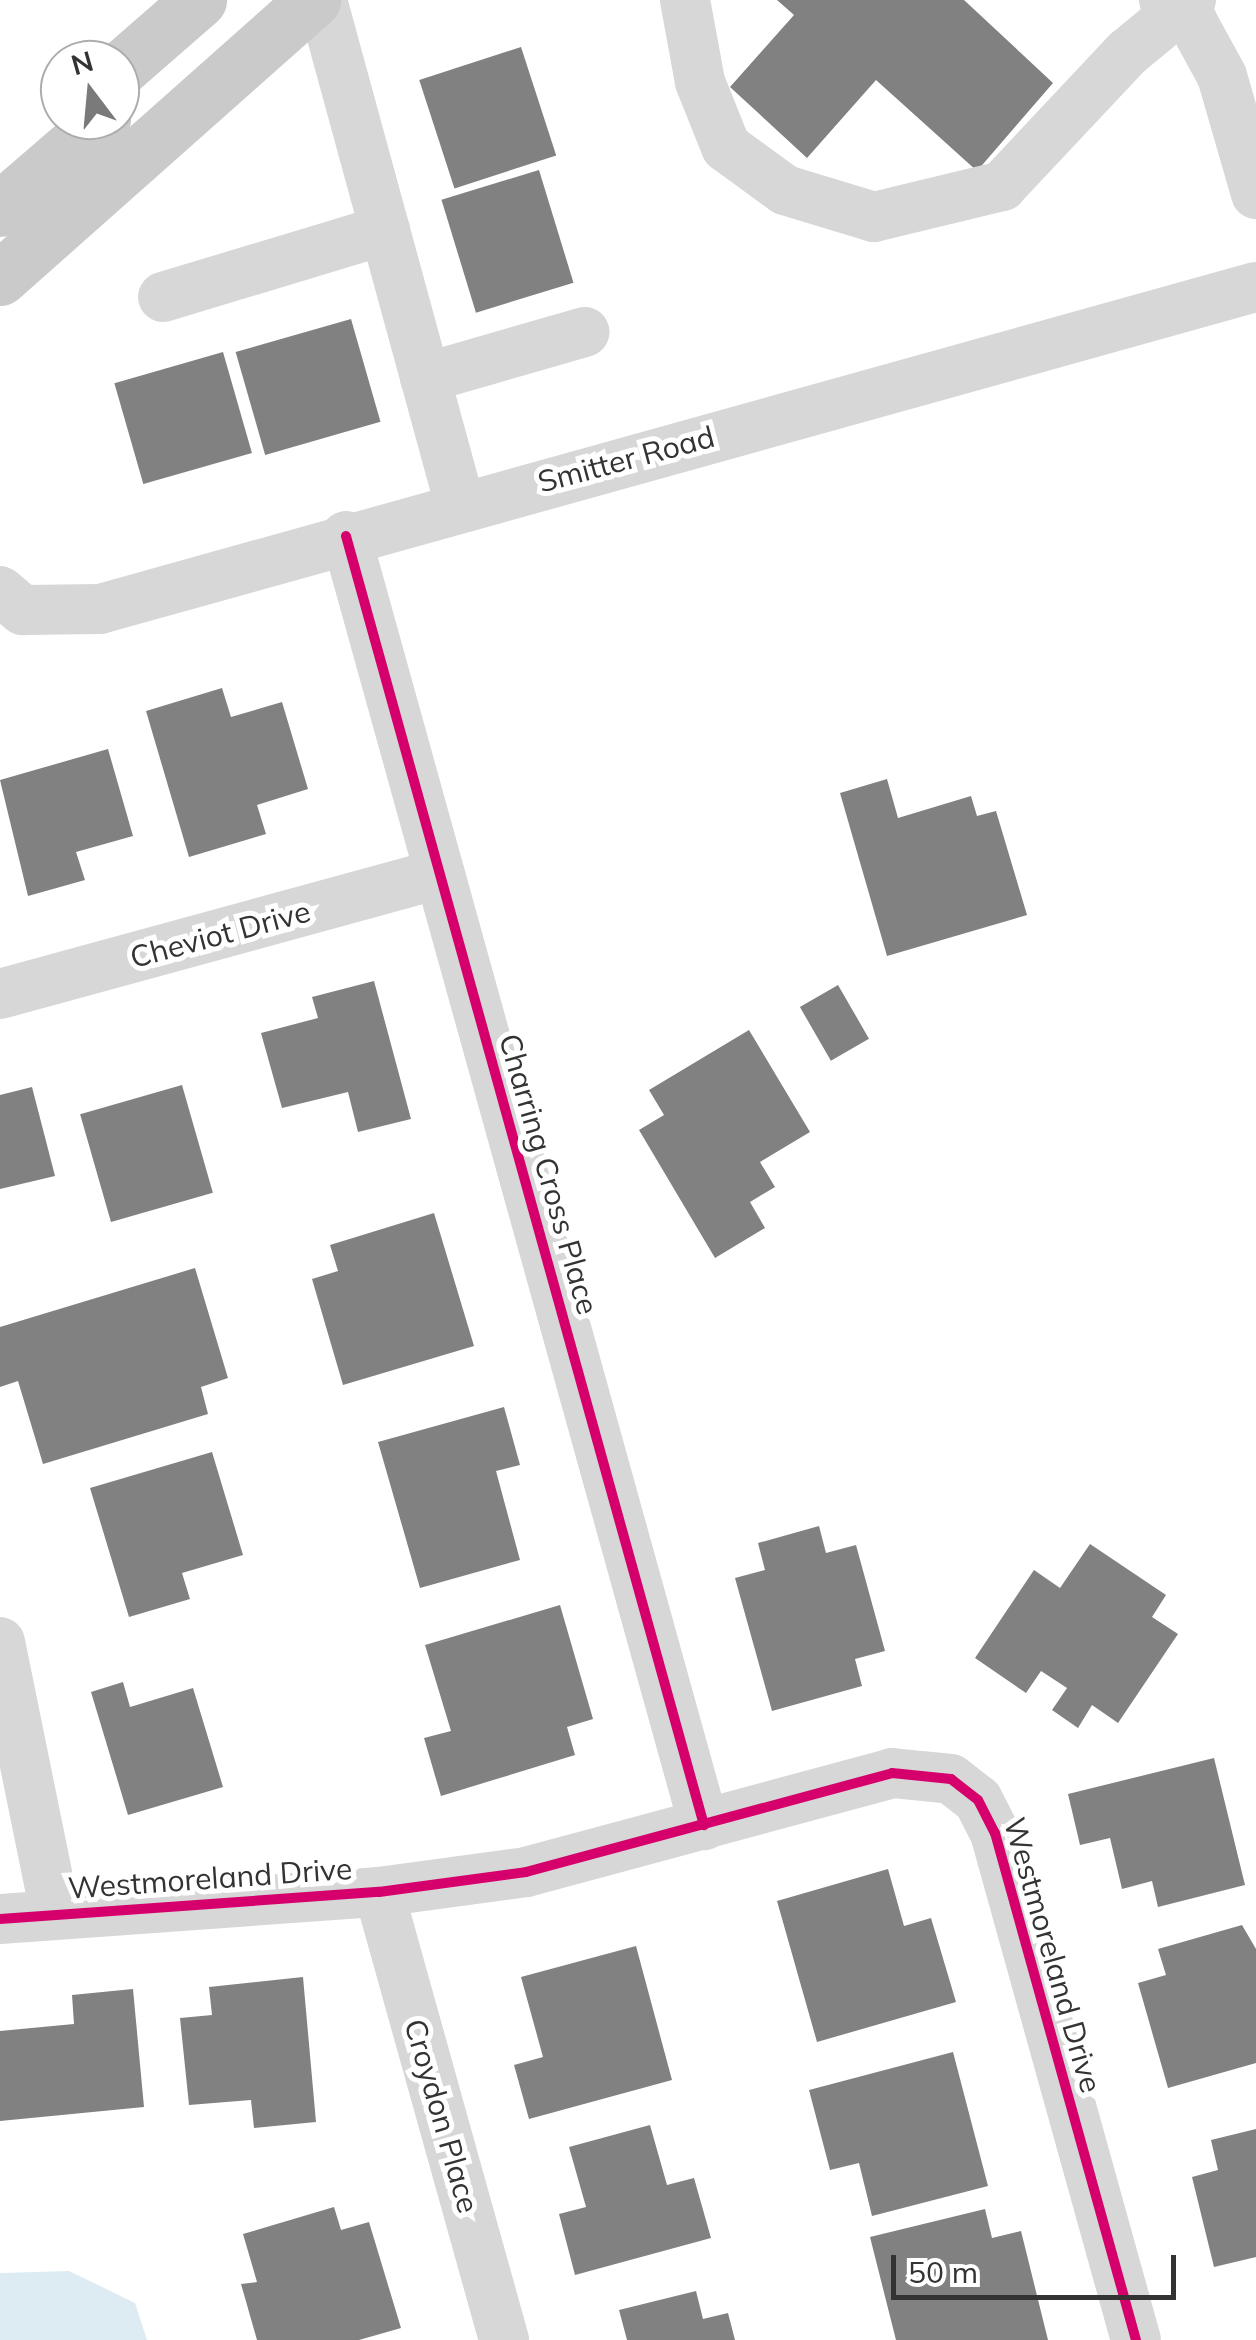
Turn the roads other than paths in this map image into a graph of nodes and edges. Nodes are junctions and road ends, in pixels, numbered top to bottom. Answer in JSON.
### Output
{"nodes":[{"id":1,"x":199,"y":0,"type":"edge"},
{"id":2,"x":313,"y":0,"type":"edge"},
{"id":3,"x":322,"y":0,"type":"edge"},
{"id":4,"x":685,"y":0,"type":"edge"},
{"id":5,"x":1177,"y":3,"type":"edge"},
{"id":6,"x":140,"y":52,"type":"edge"},
{"id":7,"x":40,"y":136,"type":"edge"},
{"id":8,"x":80,"y":140,"type":"edge"},
{"id":9,"x":0,"y":169,"type":"edge"},
{"id":10,"x":1256,"y":194,"type":"edge"},
{"id":11,"x":0,"y":209,"type":"edge"},
{"id":12,"x":385,"y":230,"type":"junction"},
{"id":13,"x":0,"y":278,"type":"edge"},
{"id":14,"x":1256,"y":287,"type":"edge"},
{"id":15,"x":163,"y":296,"type":"dead end"},
{"id":16,"x":584,"y":332,"type":"dead end"},
{"id":17,"x":425,"y":378,"type":"junction"},
{"id":18,"x":460,"y":505,"type":"junction"},
{"id":19,"x":346,"y":536,"type":"junction"},
{"id":20,"x":0,"y":591,"type":"edge"},
{"id":21,"x":440,"y":874,"type":"junction"},
{"id":22,"x":0,"y":994,"type":"edge"},
{"id":23,"x":0,"y":1642,"type":"edge"},
{"id":24,"x":704,"y":1824,"type":"junction"},
{"id":25,"x":379,"y":1892,"type":"junction"},
{"id":26,"x":55,"y":1912,"type":"junction"},
{"id":27,"x":0,"y":1918,"type":"edge"},
{"id":28,"x":504,"y":2340,"type":"edge"},
{"id":29,"x":1136,"y":2340,"type":"edge"}],
"edges":[{"from":1,"to":6,"type":"main road"},
{"from":2,"to":13,"type":"main road"},
{"from":3,"to":12,"type":"street"},
{"from":4,"to":5,"type":"street"},
{"from":5,"to":10,"type":"street"},
{"from":7,"to":9,"type":"main road"},
{"from":8,"to":11,"type":"main road"},
{"from":12,"to":15,"type":"street"},
{"from":12,"to":17,"type":"street"},
{"from":14,"to":18,"type":"street","name":"Smitter Road"},
{"from":16,"to":17,"type":"street"},
{"from":17,"to":18,"type":"street"},
{"from":18,"to":19,"type":"street","name":"Smitter Road"},
{"from":19,"to":20,"type":"street","name":"Smitter Road"},
{"from":19,"to":21,"type":"street","name":"Charring Cross Place"},
{"from":21,"to":22,"type":"street","name":"Cheviot Drive"},
{"from":21,"to":24,"type":"street","name":"Charring Cross Place"},
{"from":23,"to":26,"type":"street"},
{"from":24,"to":25,"type":"street","name":"Westmoreland Drive"},
{"from":24,"to":29,"type":"street","name":"Westmoreland Drive"},
{"from":25,"to":26,"type":"street","name":"Westmoreland Drive"},
{"from":25,"to":28,"type":"street","name":"Croydon Place"},
{"from":26,"to":27,"type":"street","name":"Westmoreland Drive"}]}
